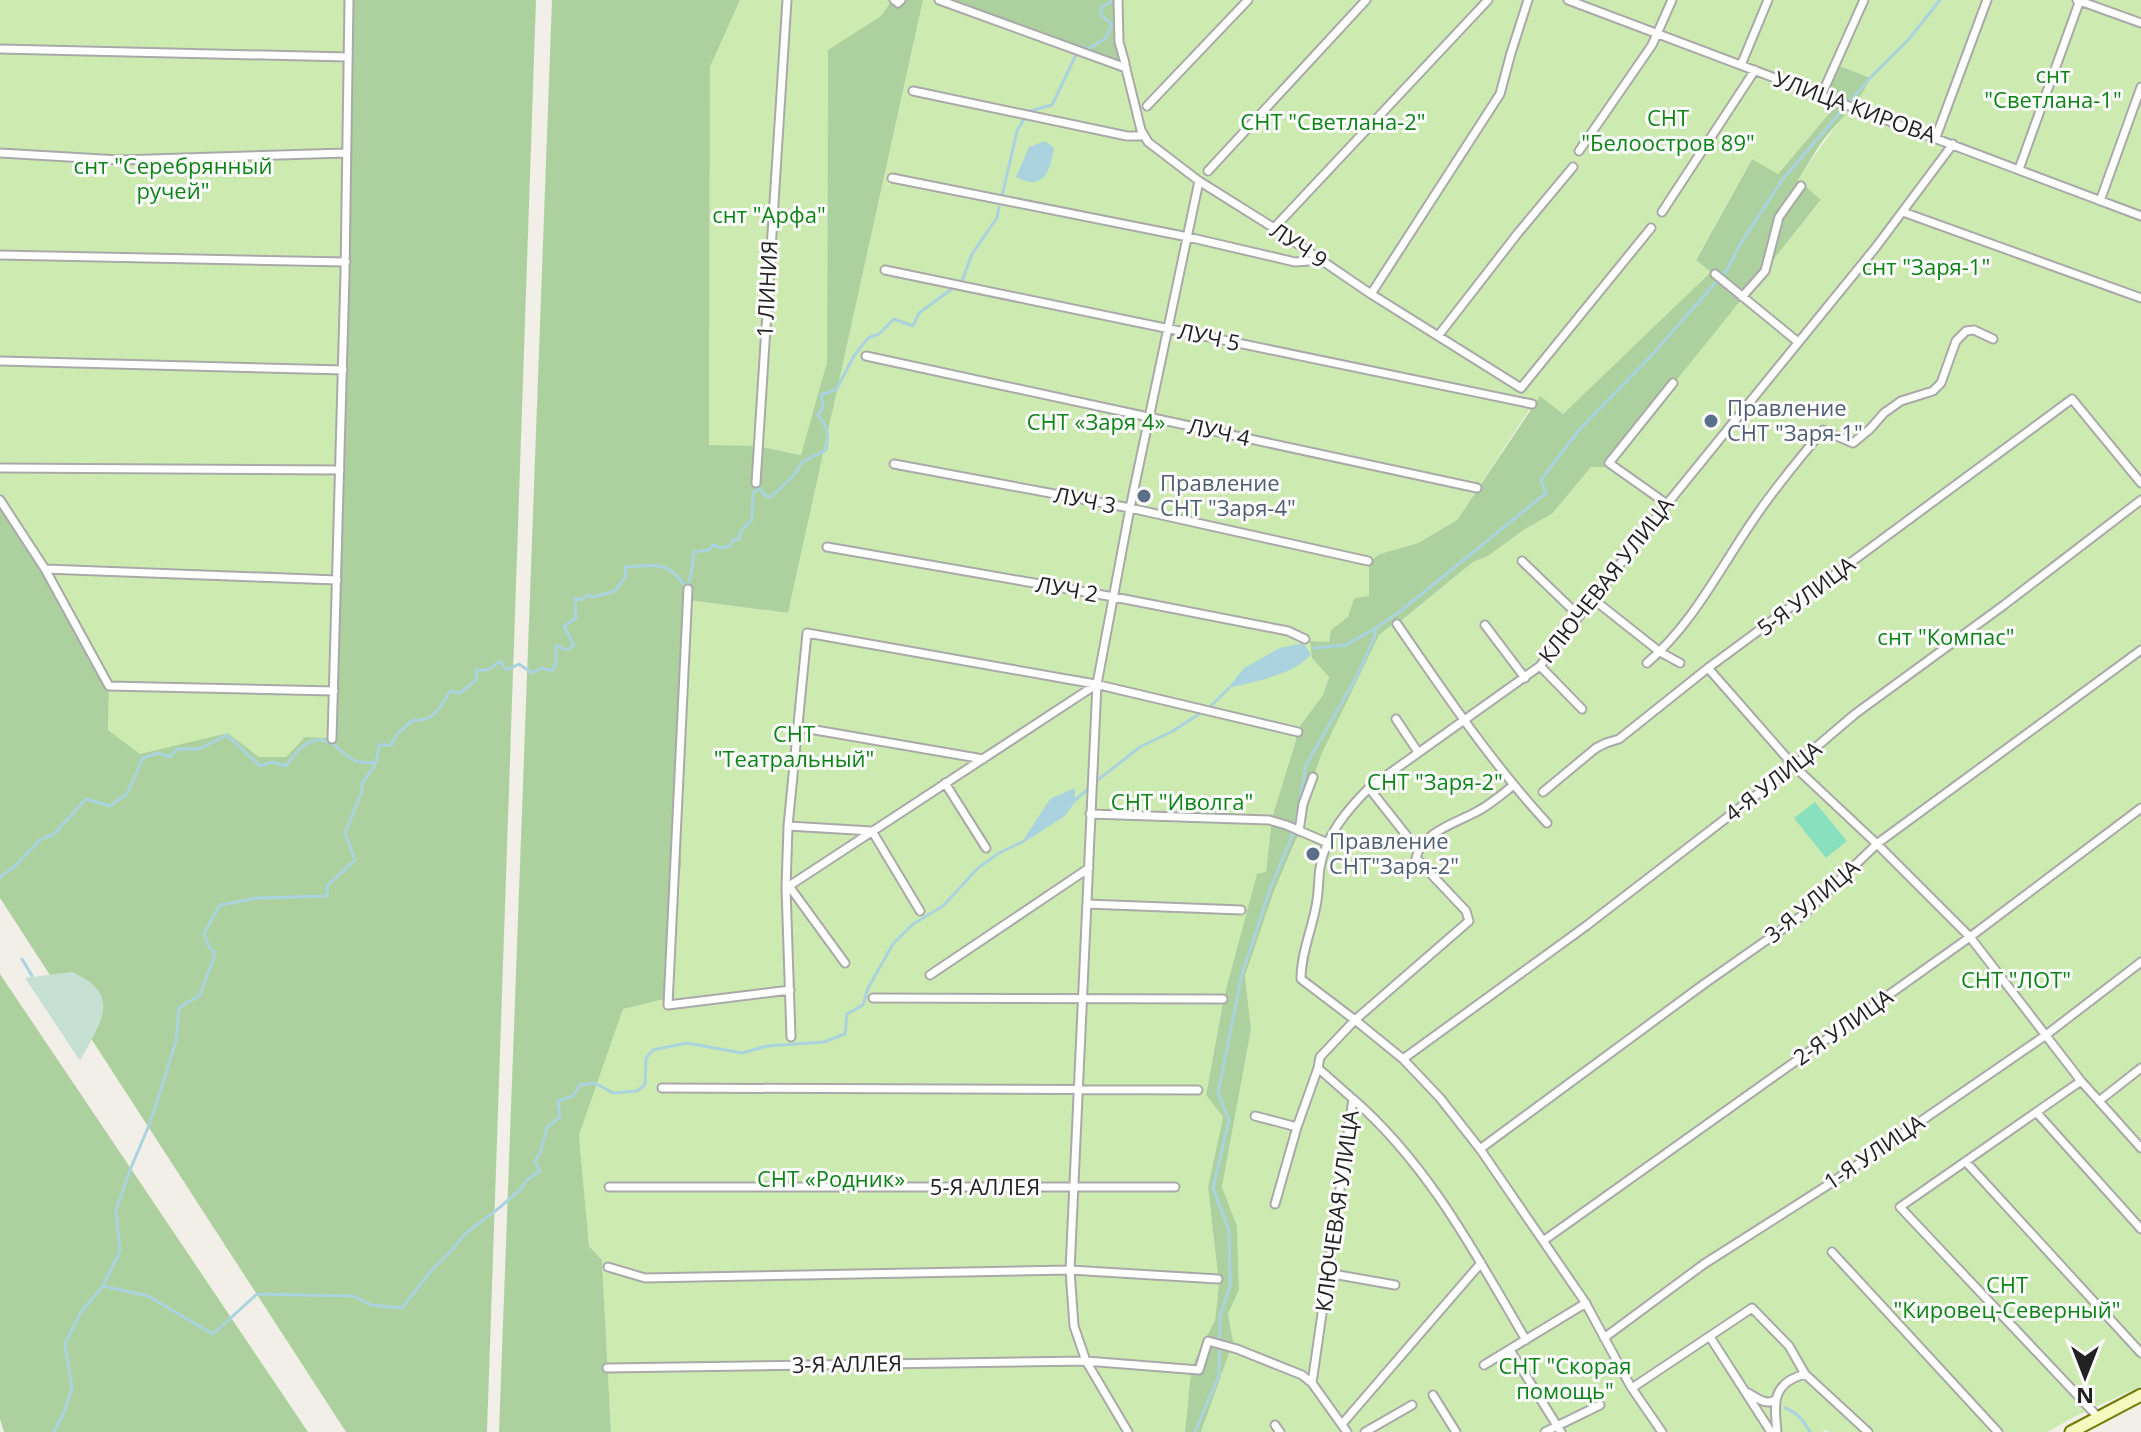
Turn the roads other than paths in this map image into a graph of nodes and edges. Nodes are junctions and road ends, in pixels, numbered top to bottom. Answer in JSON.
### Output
{"nodes":[{"id":1,"x":349,"y":0,"type":"edge"},
{"id":2,"x":787,"y":0,"type":"edge"},
{"id":3,"x":894,"y":0,"type":"edge"},
{"id":4,"x":901,"y":0,"type":"edge"},
{"id":5,"x":939,"y":0,"type":"edge"},
{"id":6,"x":1118,"y":0,"type":"edge"},
{"id":7,"x":1248,"y":0,"type":"edge"},
{"id":8,"x":1366,"y":0,"type":"edge"},
{"id":9,"x":1488,"y":0,"type":"edge"},
{"id":10,"x":1528,"y":0,"type":"edge"},
{"id":11,"x":1672,"y":0,"type":"edge"},
{"id":12,"x":1768,"y":0,"type":"edge"},
{"id":13,"x":1864,"y":0,"type":"edge"},
{"id":14,"x":1987,"y":0,"type":"edge"},
{"id":15,"x":2079,"y":0,"type":"edge"},
{"id":16,"x":1572,"y":1,"type":"edge"},
{"id":17,"x":2141,"y":23,"type":"edge"},
{"id":18,"x":1657,"y":33,"type":"junction"},
{"id":19,"x":0,"y":49,"type":"edge"},
{"id":20,"x":347,"y":57,"type":"junction"},
{"id":21,"x":1125,"y":65,"type":"junction"},
{"id":22,"x":1741,"y":65,"type":"junction"},
{"id":23,"x":1755,"y":70,"type":"junction"},
{"id":24,"x":2141,"y":87,"type":"edge"},
{"id":25,"x":913,"y":91,"type":"dead end"},
{"id":26,"x":1821,"y":96,"type":"junction"},
{"id":27,"x":1147,"y":106,"type":"dead end"},
{"id":28,"x":1143,"y":136,"type":"junction"},
{"id":29,"x":1936,"y":137,"type":"junction"},
{"id":30,"x":1953,"y":144,"type":"junction"},
{"id":31,"x":1579,"y":151,"type":"dead end"},
{"id":32,"x":0,"y":153,"type":"edge"},
{"id":33,"x":346,"y":153,"type":"junction"},
{"id":34,"x":1573,"y":167,"type":"dead end"},
{"id":35,"x":2019,"y":169,"type":"junction"},
{"id":36,"x":1208,"y":171,"type":"dead end"},
{"id":37,"x":892,"y":178,"type":"dead end"},
{"id":38,"x":1199,"y":181,"type":"junction"},
{"id":39,"x":1801,"y":186,"type":"dead end"},
{"id":40,"x":2100,"y":201,"type":"junction"},
{"id":41,"x":1662,"y":212,"type":"dead end"},
{"id":42,"x":1903,"y":212,"type":"junction"},
{"id":43,"x":2141,"y":216,"type":"edge"},
{"id":44,"x":1274,"y":228,"type":"junction"},
{"id":45,"x":1651,"y":228,"type":"dead end"},
{"id":46,"x":1188,"y":237,"type":"junction"},
{"id":47,"x":0,"y":255,"type":"edge"},
{"id":48,"x":1322,"y":260,"type":"junction"},
{"id":49,"x":346,"y":262,"type":"junction"},
{"id":50,"x":885,"y":270,"type":"dead end"},
{"id":51,"x":1715,"y":274,"type":"dead end"},
{"id":52,"x":1371,"y":294,"type":"junction"},
{"id":53,"x":1742,"y":297,"type":"junction"},
{"id":54,"x":2141,"y":298,"type":"edge"},
{"id":55,"x":1167,"y":329,"type":"junction"},
{"id":56,"x":1438,"y":336,"type":"junction"},
{"id":57,"x":1993,"y":339,"type":"dead end"},
{"id":58,"x":1798,"y":342,"type":"junction"},
{"id":59,"x":866,"y":356,"type":"dead end"},
{"id":60,"x":0,"y":361,"type":"edge"},
{"id":61,"x":343,"y":370,"type":"junction"},
{"id":62,"x":1673,"y":383,"type":"dead end"},
{"id":63,"x":1532,"y":404,"type":"dead end"},
{"id":64,"x":1149,"y":416,"type":"junction"},
{"id":65,"x":894,"y":464,"type":"dead end"},
{"id":66,"x":0,"y":468,"type":"edge"},
{"id":67,"x":340,"y":470,"type":"junction"},
{"id":68,"x":756,"y":483,"type":"dead end"},
{"id":69,"x":2141,"y":483,"type":"edge"},
{"id":70,"x":1477,"y":488,"type":"dead end"},
{"id":71,"x":0,"y":500,"type":"edge"},
{"id":72,"x":2141,"y":500,"type":"edge"},
{"id":73,"x":1667,"y":504,"type":"junction"},
{"id":74,"x":1130,"y":508,"type":"junction"},
{"id":75,"x":827,"y":547,"type":"dead end"},
{"id":76,"x":1368,"y":561,"type":"dead end"},
{"id":77,"x":1522,"y":561,"type":"dead end"},
{"id":78,"x":45,"y":569,"type":"junction"},
{"id":79,"x":337,"y":580,"type":"junction"},
{"id":80,"x":688,"y":589,"type":"dead end"},
{"id":81,"x":1114,"y":597,"type":"junction"},
{"id":82,"x":1593,"y":599,"type":"junction"},
{"id":83,"x":1579,"y":616,"type":"junction"},
{"id":84,"x":1397,"y":624,"type":"dead end"},
{"id":85,"x":1485,"y":625,"type":"dead end"},
{"id":86,"x":1305,"y":639,"type":"dead end"},
{"id":87,"x":2141,"y":650,"type":"edge"},
{"id":88,"x":1660,"y":652,"type":"junction"},
{"id":89,"x":1647,"y":663,"type":"dead end"},
{"id":90,"x":1680,"y":663,"type":"dead end"},
{"id":91,"x":1540,"y":666,"type":"junction"},
{"id":92,"x":1708,"y":668,"type":"junction"},
{"id":93,"x":1525,"y":678,"type":"junction"},
{"id":94,"x":1097,"y":684,"type":"junction"},
{"id":95,"x":334,"y":691,"type":"junction"},
{"id":96,"x":1582,"y":709,"type":"dead end"},
{"id":97,"x":1396,"y":719,"type":"dead end"},
{"id":98,"x":1463,"y":720,"type":"junction"},
{"id":99,"x":798,"y":727,"type":"junction"},
{"id":100,"x":1298,"y":732,"type":"dead end"},
{"id":101,"x":332,"y":739,"type":"dead end"},
{"id":102,"x":1418,"y":752,"type":"junction"},
{"id":103,"x":983,"y":759,"type":"junction"},
{"id":104,"x":1794,"y":766,"type":"junction"},
{"id":105,"x":1313,"y":777,"type":"dead end"},
{"id":106,"x":945,"y":783,"type":"junction"},
{"id":107,"x":1514,"y":785,"type":"junction"},
{"id":108,"x":1369,"y":788,"type":"junction"},
{"id":109,"x":1543,"y":792,"type":"dead end"},
{"id":110,"x":2141,"y":808,"type":"edge"},
{"id":111,"x":1090,"y":814,"type":"junction"},
{"id":112,"x":1547,"y":823,"type":"dead end"},
{"id":113,"x":788,"y":826,"type":"junction"},
{"id":114,"x":1296,"y":830,"type":"junction"},
{"id":115,"x":872,"y":831,"type":"junction"},
{"id":116,"x":1328,"y":843,"type":"junction"},
{"id":117,"x":1877,"y":844,"type":"junction"},
{"id":118,"x":986,"y":848,"type":"dead end"},
{"id":119,"x":1418,"y":850,"type":"junction"},
{"id":120,"x":1089,"y":868,"type":"junction"},
{"id":121,"x":787,"y":887,"type":"junction"},
{"id":122,"x":1087,"y":904,"type":"junction"},
{"id":123,"x":1241,"y":910,"type":"dead end"},
{"id":124,"x":920,"y":911,"type":"dead end"},
{"id":125,"x":1970,"y":937,"type":"junction"},
{"id":126,"x":2141,"y":962,"type":"edge"},
{"id":127,"x":845,"y":963,"type":"dead end"},
{"id":128,"x":930,"y":975,"type":"dead end"},
{"id":129,"x":790,"y":990,"type":"junction"},
{"id":130,"x":873,"y":998,"type":"dead end"},
{"id":131,"x":1081,"y":998,"type":"junction"},
{"id":132,"x":1223,"y":999,"type":"dead end"},
{"id":133,"x":1355,"y":1020,"type":"junction"},
{"id":134,"x":2046,"y":1035,"type":"junction"},
{"id":135,"x":791,"y":1037,"type":"dead end"},
{"id":136,"x":1403,"y":1059,"type":"junction"},
{"id":137,"x":1318,"y":1068,"type":"junction"},
{"id":138,"x":2141,"y":1068,"type":"edge"},
{"id":139,"x":2081,"y":1081,"type":"junction"},
{"id":140,"x":662,"y":1088,"type":"dead end"},
{"id":141,"x":1079,"y":1090,"type":"junction"},
{"id":142,"x":1198,"y":1090,"type":"dead end"},
{"id":143,"x":1353,"y":1099,"type":"junction"},
{"id":144,"x":2099,"y":1101,"type":"junction"},
{"id":145,"x":2037,"y":1113,"type":"junction"},
{"id":146,"x":1255,"y":1116,"type":"dead end"},
{"id":147,"x":1297,"y":1127,"type":"junction"},
{"id":148,"x":2141,"y":1148,"type":"edge"},
{"id":149,"x":1480,"y":1149,"type":"junction"},
{"id":150,"x":1966,"y":1162,"type":"junction"},
{"id":151,"x":609,"y":1187,"type":"dead end"},
{"id":152,"x":1074,"y":1187,"type":"junction"},
{"id":153,"x":1175,"y":1187,"type":"dead end"},
{"id":154,"x":1275,"y":1204,"type":"dead end"},
{"id":155,"x":2141,"y":1229,"type":"edge"},
{"id":156,"x":1543,"y":1241,"type":"junction"},
{"id":157,"x":1832,"y":1252,"type":"dead end"},
{"id":158,"x":1481,"y":1263,"type":"junction"},
{"id":159,"x":608,"y":1267,"type":"dead end"},
{"id":160,"x":1070,"y":1270,"type":"junction"},
{"id":161,"x":1327,"y":1273,"type":"junction"},
{"id":162,"x":1218,"y":1279,"type":"dead end"},
{"id":163,"x":1395,"y":1285,"type":"dead end"},
{"id":164,"x":1586,"y":1303,"type":"junction"},
{"id":165,"x":1710,"y":1337,"type":"junction"},
{"id":166,"x":1604,"y":1338,"type":"junction"},
{"id":167,"x":1526,"y":1340,"type":"junction"},
{"id":168,"x":1510,"y":1350,"type":"junction"},
{"id":169,"x":2141,"y":1353,"type":"edge"},
{"id":170,"x":1086,"y":1361,"type":"junction"},
{"id":171,"x":1484,"y":1365,"type":"dead end"},
{"id":172,"x":607,"y":1368,"type":"dead end"},
{"id":173,"x":1805,"y":1374,"type":"junction"},
{"id":174,"x":1312,"y":1383,"type":"junction"},
{"id":175,"x":1632,"y":1388,"type":"junction"},
{"id":176,"x":1745,"y":1391,"type":"junction"},
{"id":177,"x":1433,"y":1395,"type":"dead end"},
{"id":178,"x":2141,"y":1395,"type":"edge"},
{"id":179,"x":1775,"y":1400,"type":"junction"},
{"id":180,"x":1412,"y":1405,"type":"dead end"},
{"id":181,"x":1600,"y":1405,"type":"dead end"},
{"id":182,"x":2098,"y":1417,"type":"junction"},
{"id":183,"x":1342,"y":1424,"type":"junction"},
{"id":184,"x":1559,"y":1428,"type":"edge"},
{"id":185,"x":1128,"y":1432,"type":"edge"},
{"id":186,"x":1347,"y":1432,"type":"edge"},
{"id":187,"x":1365,"y":1432,"type":"edge"},
{"id":188,"x":1456,"y":1432,"type":"edge"},
{"id":189,"x":1545,"y":1432,"type":"edge"},
{"id":190,"x":1662,"y":1432,"type":"edge"},
{"id":191,"x":1774,"y":1432,"type":"edge"},
{"id":192,"x":1868,"y":1432,"type":"edge"},
{"id":193,"x":1998,"y":1432,"type":"edge"},
{"id":194,"x":2071,"y":1432,"type":"edge"}],
"edges":[{"from":1,"to":20,"type":"street"},
{"from":2,"to":68,"type":"street","name":"1 ЛИНИЯ"},
{"from":3,"to":4,"type":"street"},
{"from":5,"to":21,"type":"street"},
{"from":6,"to":21,"type":"street"},
{"from":7,"to":27,"type":"street"},
{"from":8,"to":36,"type":"street"},
{"from":9,"to":44,"type":"street"},
{"from":10,"to":52,"type":"street"},
{"from":11,"to":18,"type":"street"},
{"from":12,"to":22,"type":"street"},
{"from":13,"to":26,"type":"street"},
{"from":14,"to":29,"type":"street"},
{"from":15,"to":17,"type":"street"},
{"from":15,"to":35,"type":"street"},
{"from":16,"to":18,"type":"street","name":"УЛИЦА КИРОВА"},
{"from":18,"to":22,"type":"street","name":"УЛИЦА КИРОВА"},
{"from":18,"to":31,"type":"street"},
{"from":19,"to":20,"type":"street"},
{"from":20,"to":33,"type":"street"},
{"from":21,"to":28,"type":"street"},
{"from":22,"to":23,"type":"street","name":"УЛИЦА КИРОВА"},
{"from":23,"to":26,"type":"street","name":"УЛИЦА КИРОВА"},
{"from":23,"to":41,"type":"street"},
{"from":24,"to":40,"type":"street"},
{"from":25,"to":28,"type":"street"},
{"from":26,"to":29,"type":"street","name":"УЛИЦА КИРОВА"},
{"from":28,"to":38,"type":"street","name":"ЛУЧ 9"},
{"from":29,"to":30,"type":"street","name":"УЛИЦА КИРОВА"},
{"from":30,"to":35,"type":"street","name":"УЛИЦА КИРОВА"},
{"from":30,"to":42,"type":"street","name":"КЛЮЧЕВАЯ УЛИЦА"},
{"from":32,"to":33,"type":"street"},
{"from":33,"to":49,"type":"street"},
{"from":34,"to":56,"type":"street"},
{"from":35,"to":40,"type":"street","name":"УЛИЦА КИРОВА"},
{"from":37,"to":46,"type":"street"},
{"from":38,"to":44,"type":"street","name":"ЛУЧ 9"},
{"from":38,"to":46,"type":"street"},
{"from":39,"to":53,"type":"street"},
{"from":40,"to":43,"type":"street","name":"УЛИЦА КИРОВА"},
{"from":42,"to":54,"type":"street"},
{"from":42,"to":58,"type":"street","name":"КЛЮЧЕВАЯ УЛИЦА"},
{"from":44,"to":48,"type":"street","name":"ЛУЧ 9"},
{"from":45,"to":56,"type":"street","name":"ЛУЧ 9"},
{"from":46,"to":48,"type":"street"},
{"from":46,"to":55,"type":"street"},
{"from":47,"to":49,"type":"street"},
{"from":48,"to":52,"type":"street","name":"ЛУЧ 9"},
{"from":49,"to":61,"type":"street"},
{"from":50,"to":55,"type":"street","name":"ЛУЧ 5"},
{"from":51,"to":53,"type":"street"},
{"from":52,"to":56,"type":"street","name":"ЛУЧ 9"},
{"from":53,"to":58,"type":"street"},
{"from":55,"to":63,"type":"street","name":"ЛУЧ 5"},
{"from":55,"to":64,"type":"street"},
{"from":57,"to":88,"type":"street"},
{"from":58,"to":73,"type":"street","name":"КЛЮЧЕВАЯ УЛИЦА"},
{"from":59,"to":64,"type":"street","name":"ЛУЧ 4"},
{"from":60,"to":61,"type":"street"},
{"from":61,"to":67,"type":"street"},
{"from":62,"to":73,"type":"street"},
{"from":64,"to":70,"type":"street","name":"ЛУЧ 4"},
{"from":64,"to":74,"type":"street"},
{"from":65,"to":74,"type":"street","name":"ЛУЧ 3"},
{"from":66,"to":67,"type":"street"},
{"from":67,"to":79,"type":"street"},
{"from":69,"to":92,"type":"street","name":"5-Я УЛИЦА"},
{"from":71,"to":78,"type":"street"},
{"from":72,"to":104,"type":"street","name":"4-Я УЛИЦА"},
{"from":73,"to":82,"type":"street","name":"КЛЮЧЕВАЯ УЛИЦА"},
{"from":74,"to":76,"type":"street","name":"ЛУЧ 3"},
{"from":74,"to":81,"type":"street"},
{"from":75,"to":81,"type":"street","name":"ЛУЧ 2"},
{"from":77,"to":83,"type":"street"},
{"from":78,"to":79,"type":"street"},
{"from":78,"to":95,"type":"street"},
{"from":79,"to":95,"type":"street"},
{"from":80,"to":129,"type":"street"},
{"from":81,"to":86,"type":"street","name":"ЛУЧ 2"},
{"from":81,"to":94,"type":"street"},
{"from":82,"to":83,"type":"street","name":"КЛЮЧЕВАЯ УЛИЦА"},
{"from":82,"to":88,"type":"street"},
{"from":83,"to":91,"type":"street","name":"КЛЮЧЕВАЯ УЛИЦА"},
{"from":84,"to":98,"type":"street"},
{"from":85,"to":93,"type":"street"},
{"from":87,"to":117,"type":"street","name":"3-Я УЛИЦА"},
{"from":88,"to":89,"type":"street"},
{"from":88,"to":90,"type":"street"},
{"from":91,"to":93,"type":"street","name":"КЛЮЧЕВАЯ УЛИЦА"},
{"from":91,"to":96,"type":"street"},
{"from":92,"to":104,"type":"street"},
{"from":92,"to":109,"type":"street","name":"5-Я УЛИЦА"},
{"from":93,"to":98,"type":"street","name":"КЛЮЧЕВАЯ УЛИЦА"},
{"from":94,"to":99,"type":"street"},
{"from":94,"to":100,"type":"street"},
{"from":94,"to":103,"type":"street"},
{"from":94,"to":111,"type":"street"},
{"from":95,"to":101,"type":"street"},
{"from":97,"to":102,"type":"street"},
{"from":98,"to":102,"type":"street","name":"КЛЮЧЕВАЯ УЛИЦА"},
{"from":98,"to":107,"type":"street"},
{"from":99,"to":103,"type":"street"},
{"from":99,"to":113,"type":"street"},
{"from":102,"to":108,"type":"street","name":"КЛЮЧЕВАЯ УЛИЦА"},
{"from":103,"to":106,"type":"street"},
{"from":104,"to":117,"type":"street"},
{"from":104,"to":136,"type":"street","name":"4-Я УЛИЦА"},
{"from":105,"to":114,"type":"street"},
{"from":106,"to":115,"type":"street"},
{"from":106,"to":118,"type":"street"},
{"from":107,"to":112,"type":"street"},
{"from":107,"to":119,"type":"street"},
{"from":108,"to":116,"type":"street","name":"КЛЮЧЕВАЯ УЛИЦА"},
{"from":108,"to":119,"type":"street"},
{"from":110,"to":125,"type":"street","name":"2-Я УЛИЦА"},
{"from":111,"to":114,"type":"street"},
{"from":111,"to":120,"type":"street"},
{"from":113,"to":115,"type":"street"},
{"from":113,"to":121,"type":"street"},
{"from":114,"to":116,"type":"street"},
{"from":115,"to":121,"type":"street"},
{"from":115,"to":124,"type":"street"},
{"from":116,"to":133,"type":"street","name":"КЛЮЧЕВАЯ УЛИЦА"},
{"from":117,"to":125,"type":"street"},
{"from":117,"to":149,"type":"street","name":"3-Я УЛИЦА"},
{"from":119,"to":133,"type":"street"},
{"from":120,"to":122,"type":"street"},
{"from":120,"to":128,"type":"street"},
{"from":121,"to":127,"type":"street"},
{"from":121,"to":129,"type":"street"},
{"from":122,"to":123,"type":"street"},
{"from":122,"to":131,"type":"street"},
{"from":125,"to":134,"type":"street"},
{"from":125,"to":156,"type":"street","name":"2-Я УЛИЦА"},
{"from":126,"to":134,"type":"street","name":"1-Я УЛИЦА"},
{"from":129,"to":135,"type":"street"},
{"from":130,"to":131,"type":"street"},
{"from":131,"to":132,"type":"street"},
{"from":131,"to":141,"type":"street"},
{"from":133,"to":136,"type":"street"},
{"from":133,"to":137,"type":"street"},
{"from":134,"to":139,"type":"street"},
{"from":134,"to":166,"type":"street","name":"1-Я УЛИЦА"},
{"from":136,"to":149,"type":"street"},
{"from":137,"to":143,"type":"street","name":"КЛЮЧЕВАЯ УЛИЦА"},
{"from":137,"to":147,"type":"street"},
{"from":138,"to":144,"type":"street"},
{"from":139,"to":144,"type":"street"},
{"from":139,"to":145,"type":"street"},
{"from":140,"to":141,"type":"street"},
{"from":141,"to":142,"type":"street"},
{"from":141,"to":152,"type":"street"},
{"from":143,"to":158,"type":"street"},
{"from":143,"to":161,"type":"street","name":"КЛЮЧЕВАЯ УЛИЦА"},
{"from":144,"to":148,"type":"street"},
{"from":145,"to":150,"type":"street"},
{"from":145,"to":155,"type":"street"},
{"from":146,"to":147,"type":"street"},
{"from":147,"to":154,"type":"street"},
{"from":149,"to":156,"type":"street"},
{"from":150,"to":169,"type":"street"},
{"from":150,"to":182,"type":"street"},
{"from":151,"to":152,"type":"street","name":"5-Я АЛЛЕЯ"},
{"from":152,"to":153,"type":"street","name":"5-Я АЛЛЕЯ"},
{"from":152,"to":160,"type":"street"},
{"from":156,"to":164,"type":"street"},
{"from":157,"to":193,"type":"street"},
{"from":158,"to":167,"type":"street"},
{"from":158,"to":183,"type":"street"},
{"from":159,"to":160,"type":"street"},
{"from":160,"to":162,"type":"street"},
{"from":160,"to":170,"type":"street"},
{"from":161,"to":163,"type":"street"},
{"from":161,"to":174,"type":"street","name":"КЛЮЧЕВАЯ УЛИЦА"},
{"from":164,"to":166,"type":"street"},
{"from":164,"to":167,"type":"street"},
{"from":165,"to":173,"type":"street"},
{"from":165,"to":175,"type":"street"},
{"from":165,"to":176,"type":"street"},
{"from":166,"to":175,"type":"street"},
{"from":167,"to":168,"type":"street"},
{"from":168,"to":171,"type":"street"},
{"from":168,"to":184,"type":"street"},
{"from":170,"to":172,"type":"street","name":"3-Я АЛЛЕЯ"},
{"from":170,"to":174,"type":"street","name":"3-Я АЛЛЕЯ"},
{"from":170,"to":185,"type":"street"},
{"from":173,"to":179,"type":"street"},
{"from":173,"to":192,"type":"street"},
{"from":174,"to":183,"type":"street"},
{"from":175,"to":190,"type":"street"},
{"from":176,"to":179,"type":"street"},
{"from":176,"to":191,"type":"street"},
{"from":177,"to":188,"type":"street"},
{"from":178,"to":182,"type":"street"},
{"from":179,"to":191,"type":"street"},
{"from":180,"to":187,"type":"street"},
{"from":181,"to":184,"type":"street"},
{"from":182,"to":194,"type":"street"},
{"from":183,"to":186,"type":"street"},
{"from":184,"to":189,"type":"street"}]}
